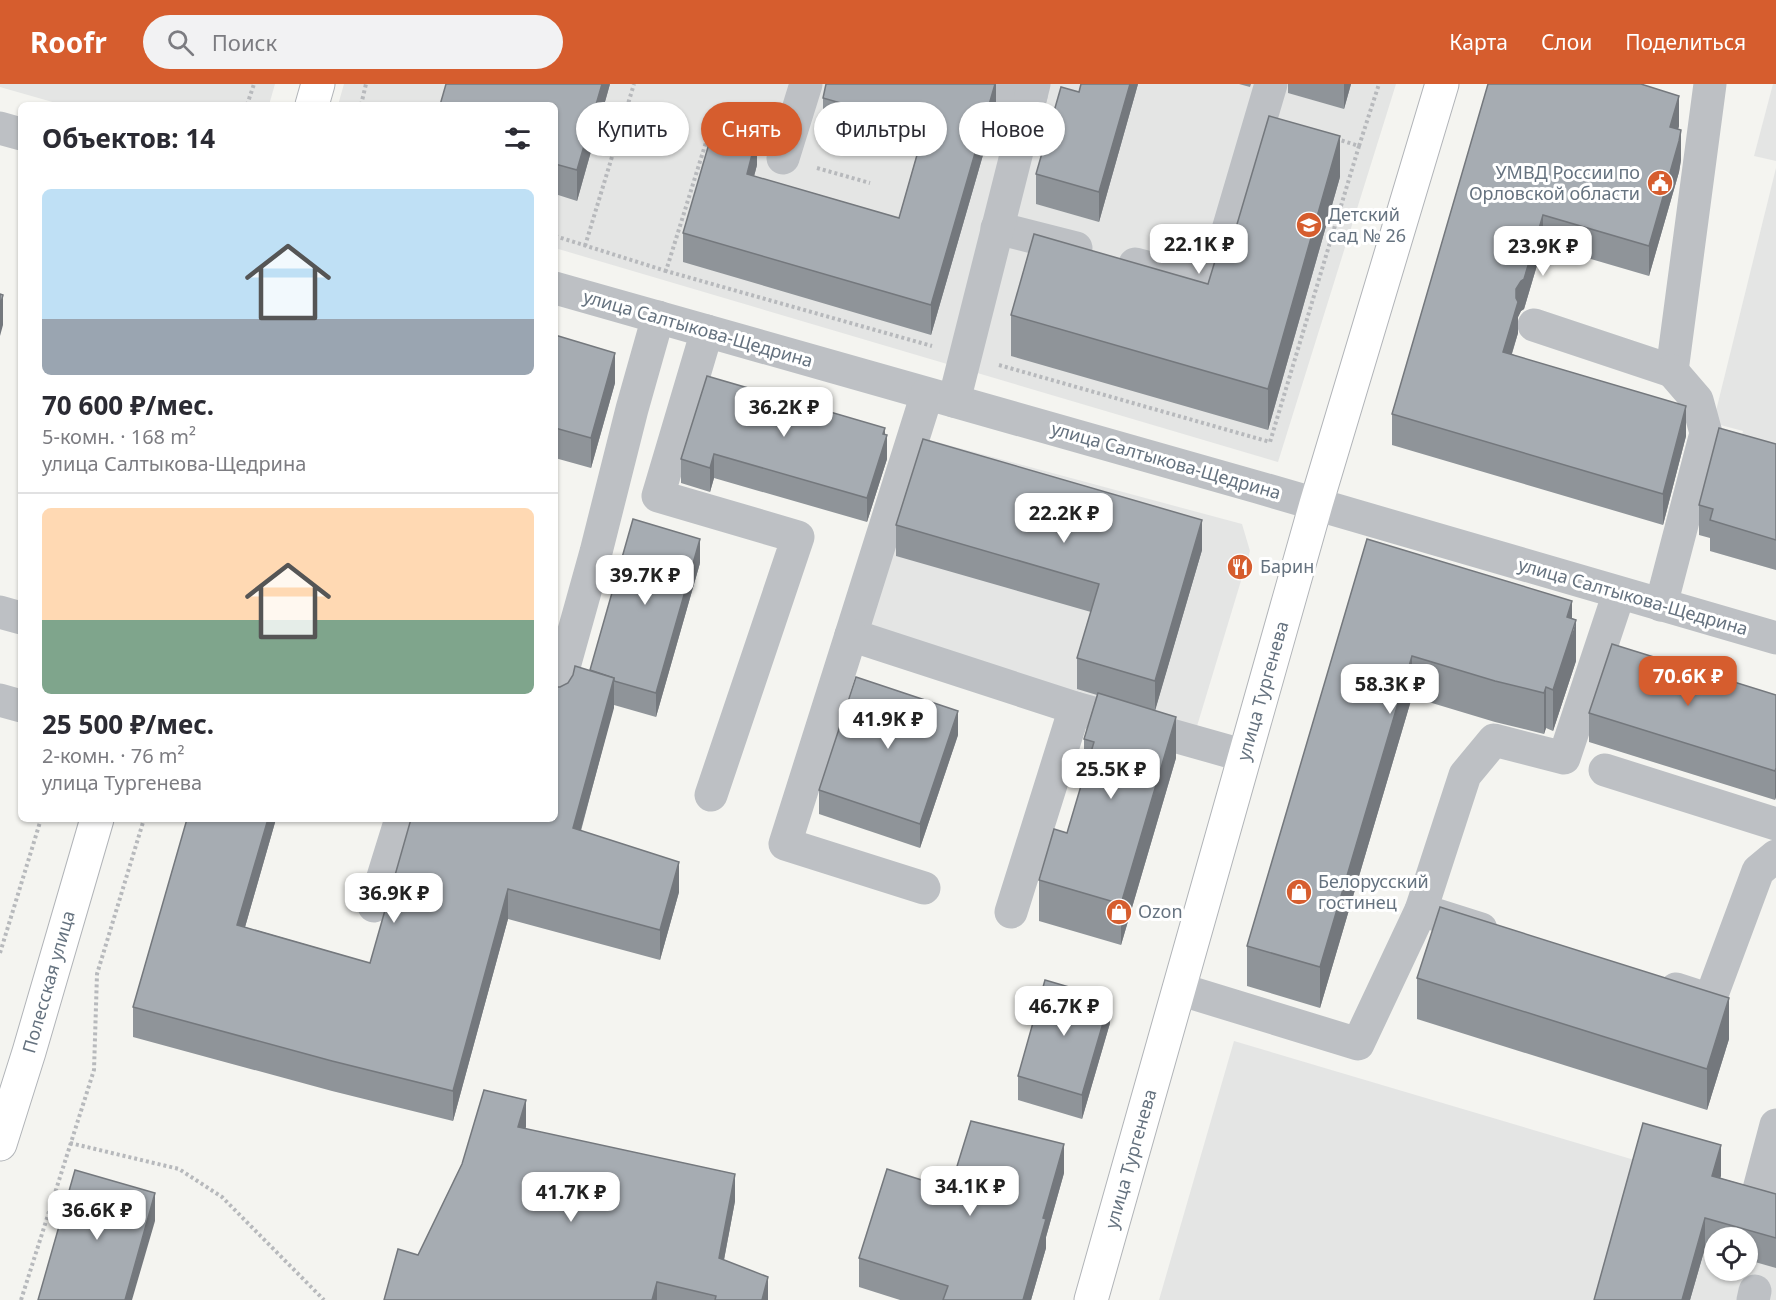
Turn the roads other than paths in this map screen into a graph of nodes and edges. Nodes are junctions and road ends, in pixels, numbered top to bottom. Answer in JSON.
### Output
{"nodes":[{"id":1,"x":318,"y":84,"type":"edge"},
{"id":2,"x":806,"y":84,"type":"edge"},
{"id":3,"x":989,"y":84,"type":"edge"},
{"id":4,"x":1271,"y":84,"type":"edge"},
{"id":5,"x":1442,"y":84,"type":"edge"},
{"id":6,"x":1710,"y":84,"type":"edge"},
{"id":7,"x":1032,"y":90,"type":"edge"},
{"id":8,"x":313,"y":102,"type":"edge"},
{"id":9,"x":0,"y":128,"type":"edge"},
{"id":10,"x":18,"y":133,"type":"edge"},
{"id":11,"x":783,"y":158,"type":"road end"},
{"id":12,"x":997,"y":228,"type":"junction"},
{"id":13,"x":558,"y":289,"type":"edge"},
{"id":14,"x":658,"y":317,"type":"junction"},
{"id":15,"x":1534,"y":325,"type":"dead end"},
{"id":16,"x":707,"y":331,"type":"junction"},
{"id":17,"x":1672,"y":371,"type":"junction"},
{"id":18,"x":940,"y":397,"type":"junction"},
{"id":19,"x":1316,"y":504,"type":"junction"},
{"id":20,"x":1619,"y":593,"type":"junction"},
{"id":21,"x":1661,"y":605,"type":"junction"},
{"id":22,"x":0,"y":612,"type":"edge"},
{"id":23,"x":18,"y":617,"type":"edge"},
{"id":24,"x":851,"y":635,"type":"junction"},
{"id":25,"x":1776,"y":638,"type":"edge"},
{"id":26,"x":558,"y":688,"type":"edge"},
{"id":27,"x":0,"y":700,"type":"edge"},
{"id":28,"x":18,"y":705,"type":"edge"},
{"id":29,"x":1075,"y":708,"type":"junction"},
{"id":30,"x":1245,"y":756,"type":"junction"},
{"id":31,"x":1605,"y":770,"type":"dead end"},
{"id":32,"x":711,"y":795,"type":"dead end"},
{"id":33,"x":96,"y":822,"type":"edge"},
{"id":34,"x":400,"y":822,"type":"edge"},
{"id":35,"x":1776,"y":825,"type":"edge"},
{"id":36,"x":1776,"y":856,"type":"edge"},
{"id":37,"x":924,"y":888,"type":"dead end"},
{"id":38,"x":374,"y":906,"type":"dead end"},
{"id":39,"x":1421,"y":910,"type":"junction"},
{"id":40,"x":1011,"y":912,"type":"dead end"},
{"id":41,"x":1510,"y":938,"type":"edge"},
{"id":42,"x":1644,"y":979,"type":"edge"},
{"id":43,"x":1179,"y":989,"type":"junction"},
{"id":44,"x":1776,"y":1125,"type":"edge"},
{"id":45,"x":0,"y":1144,"type":"edge"},
{"id":46,"x":1776,"y":1198,"type":"edge"},
{"id":47,"x":1091,"y":1300,"type":"edge"}],
"edges":[{"from":1,"to":8,"type":"main road"},
{"from":2,"to":11,"type":"street"},
{"from":3,"to":7,"type":"street"},
{"from":4,"to":12,"type":"street"},
{"from":5,"to":19,"type":"main road","name":"улица Тургенева"},
{"from":6,"to":17,"type":"street"},
{"from":7,"to":12,"type":"street"},
{"from":9,"to":10,"type":"street"},
{"from":12,"to":18,"type":"street"},
{"from":13,"to":14,"type":"street","name":"улица Салтыкова-Щедрина"},
{"from":14,"to":16,"type":"street","name":"улица Салтыкова-Щедрина"},
{"from":14,"to":26,"type":"street"},
{"from":15,"to":17,"type":"street"},
{"from":16,"to":18,"type":"street","name":"улица Салтыкова-Щедрина"},
{"from":16,"to":32,"type":"street"},
{"from":17,"to":21,"type":"street"},
{"from":18,"to":19,"type":"street","name":"улица Салтыкова-Щедрина"},
{"from":18,"to":24,"type":"street"},
{"from":19,"to":20,"type":"street","name":"улица Салтыкова-Щедрина"},
{"from":19,"to":30,"type":"main road","name":"улица Тургенева"},
{"from":20,"to":21,"type":"street","name":"улица Салтыкова-Щедрина"},
{"from":20,"to":39,"type":"street"},
{"from":21,"to":25,"type":"street","name":"улица Салтыкова-Щедрина"},
{"from":22,"to":23,"type":"street"},
{"from":24,"to":29,"type":"street"},
{"from":24,"to":37,"type":"street"},
{"from":27,"to":28,"type":"street"},
{"from":29,"to":30,"type":"street"},
{"from":29,"to":40,"type":"street"},
{"from":30,"to":43,"type":"main road","name":"улица Тургенева"},
{"from":31,"to":35,"type":"street"},
{"from":33,"to":45,"type":"main road","name":"Полесская улица"},
{"from":34,"to":38,"type":"street"},
{"from":36,"to":42,"type":"street"},
{"from":39,"to":41,"type":"street"},
{"from":39,"to":43,"type":"street"},
{"from":43,"to":47,"type":"main road","name":"улица Тургенева"},
{"from":44,"to":46,"type":"street"}]}
